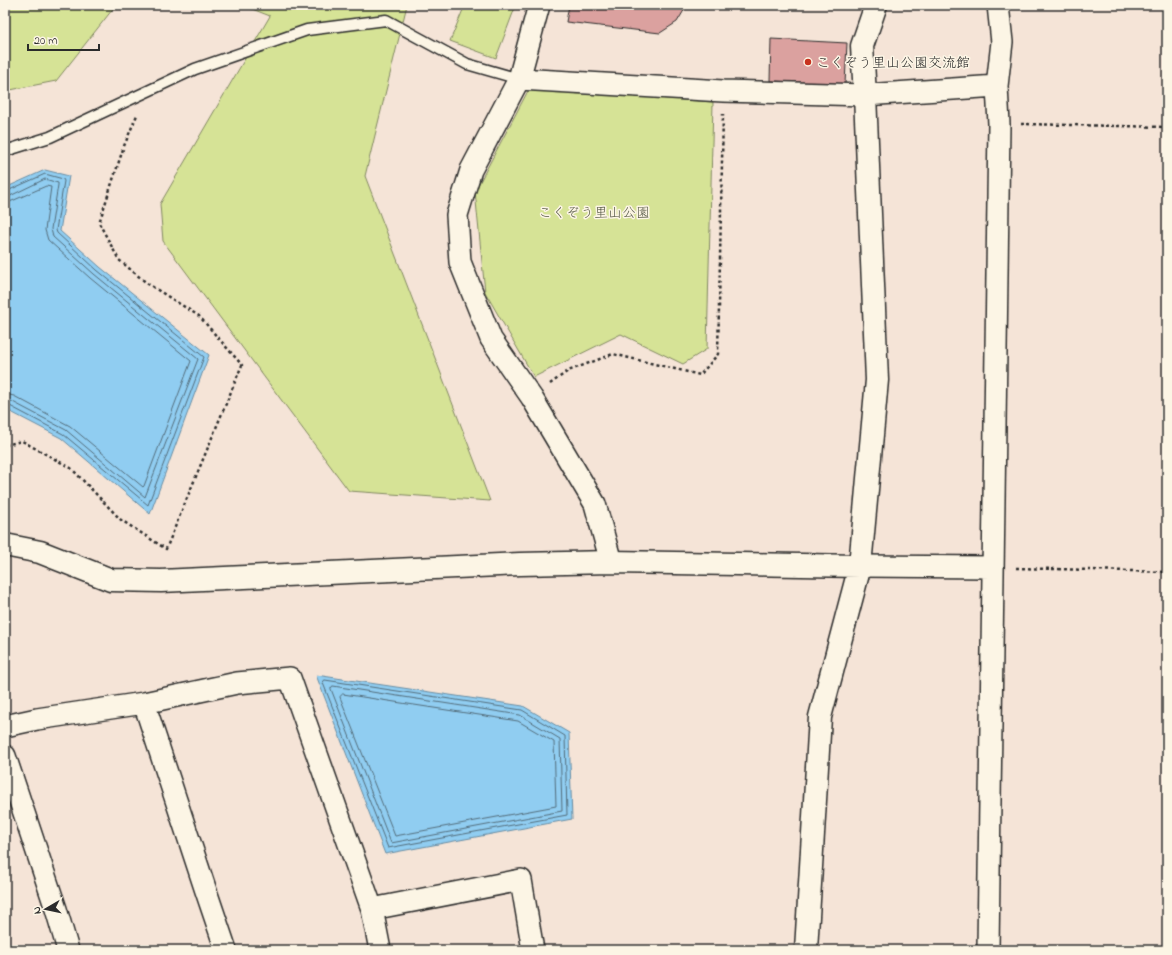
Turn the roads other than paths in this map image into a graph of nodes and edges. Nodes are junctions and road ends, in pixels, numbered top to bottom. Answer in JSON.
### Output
{"nodes":[{"id":1,"x":539,"y":5,"type":"edge"},
{"id":2,"x":876,"y":5,"type":"edge"},
{"id":3,"x":998,"y":5,"type":"edge"},
{"id":4,"x":519,"y":79,"type":"junction"},
{"id":5,"x":997,"y":86,"type":"junction"},
{"id":6,"x":865,"y":95,"type":"junction"},
{"id":7,"x":5,"y":152,"type":"edge"},
{"id":8,"x":5,"y":545,"type":"edge"},
{"id":9,"x":611,"y":562,"type":"junction"},
{"id":10,"x":860,"y":566,"type":"junction"},
{"id":11,"x":992,"y":567,"type":"junction"},
{"id":12,"x":144,"y":703,"type":"junction"},
{"id":13,"x":5,"y":726,"type":"edge"},
{"id":14,"x":5,"y":756,"type":"edge"},
{"id":15,"x":372,"y":909,"type":"junction"},
{"id":16,"x":68,"y":950,"type":"edge"},
{"id":17,"x":226,"y":950,"type":"edge"},
{"id":18,"x":380,"y":950,"type":"edge"},
{"id":19,"x":533,"y":950,"type":"edge"},
{"id":20,"x":806,"y":950,"type":"edge"},
{"id":21,"x":988,"y":950,"type":"edge"}],
"edges":[{"from":1,"to":4,"type":"street"},
{"from":2,"to":6,"type":"street"},
{"from":3,"to":5,"type":"street"},
{"from":4,"to":6,"type":"street"},
{"from":4,"to":7,"type":"lane"},
{"from":4,"to":9,"type":"street"},
{"from":5,"to":6,"type":"street"},
{"from":5,"to":11,"type":"street"},
{"from":6,"to":10,"type":"street"},
{"from":8,"to":9,"type":"street"},
{"from":9,"to":10,"type":"street"},
{"from":10,"to":11,"type":"street"},
{"from":10,"to":20,"type":"street"},
{"from":11,"to":21,"type":"street"},
{"from":12,"to":13,"type":"street"},
{"from":12,"to":15,"type":"street"},
{"from":12,"to":17,"type":"street"},
{"from":14,"to":16,"type":"street"},
{"from":15,"to":18,"type":"street"},
{"from":15,"to":19,"type":"street"}]}
